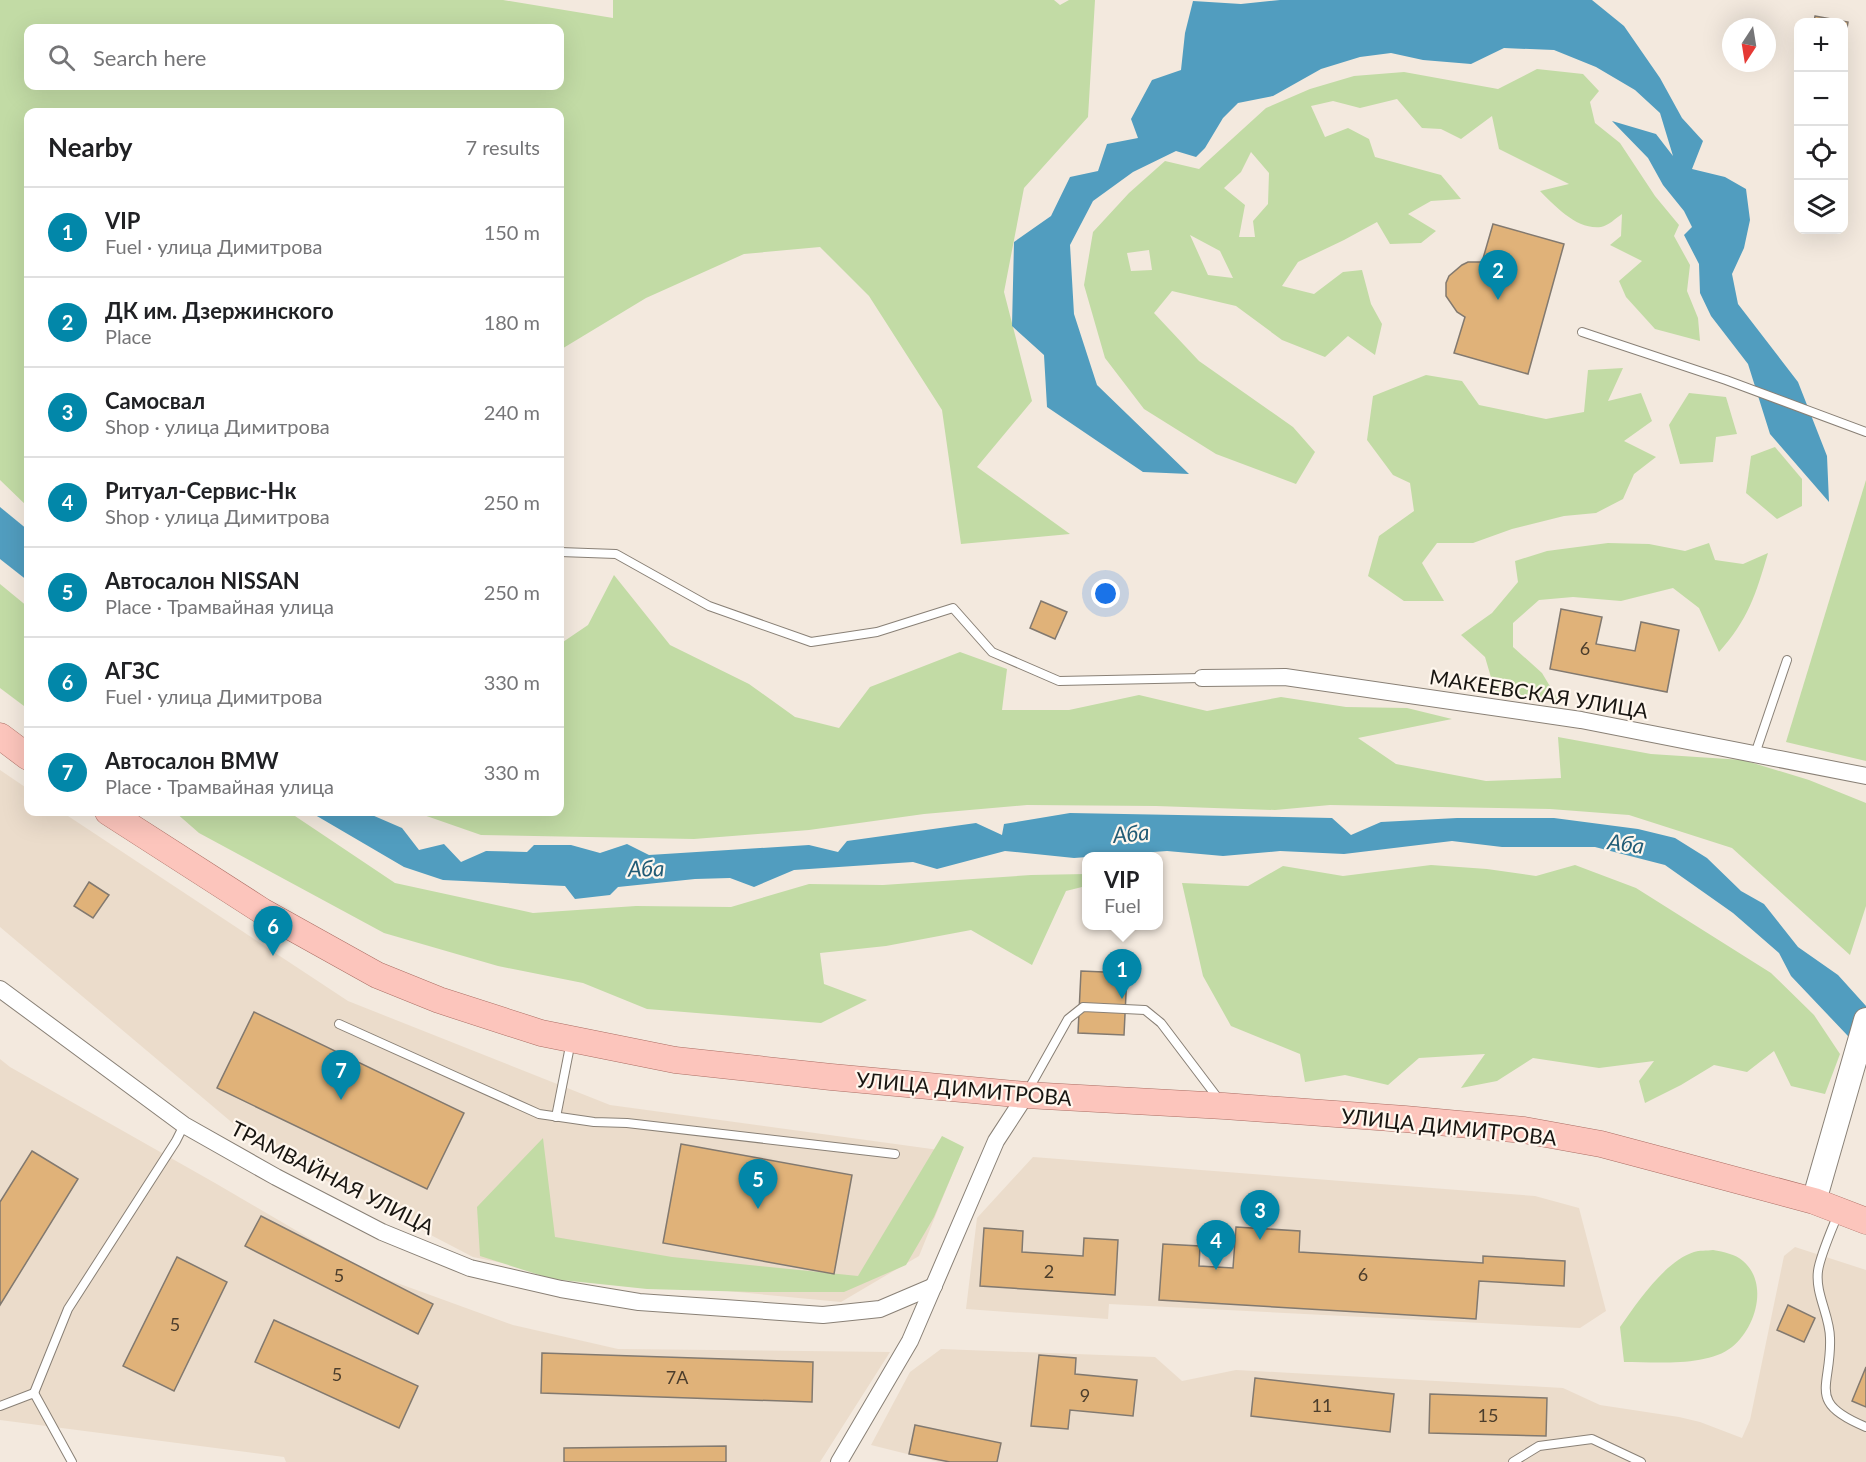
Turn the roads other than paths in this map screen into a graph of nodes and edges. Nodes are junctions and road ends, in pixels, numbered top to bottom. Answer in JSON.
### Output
{"nodes":[{"id":1,"x":1582,"y":332,"type":"dead end"},
{"id":2,"x":1866,"y":432,"type":"edge"},
{"id":3,"x":564,"y":552,"type":"edge"},
{"id":4,"x":1787,"y":660,"type":"dead end"},
{"id":5,"x":1202,"y":678,"type":"joint"},
{"id":6,"x":0,"y":736,"type":"edge"},
{"id":7,"x":24,"y":754,"type":"edge"},
{"id":8,"x":1755,"y":754,"type":"junction"},
{"id":9,"x":1866,"y":776,"type":"edge"},
{"id":10,"x":114,"y":816,"type":"edge"},
{"id":11,"x":0,"y":989,"type":"edge"},
{"id":12,"x":1866,"y":1020,"type":"edge"},
{"id":13,"x":339,"y":1024,"type":"dead end"},
{"id":14,"x":571,"y":1039,"type":"junction"},
{"id":15,"x":1026,"y":1095,"type":"junction"},
{"id":16,"x":1224,"y":1106,"type":"junction"},
{"id":17,"x":556,"y":1117,"type":"junction"},
{"id":18,"x":184,"y":1125,"type":"junction"},
{"id":19,"x":895,"y":1154,"type":"dead end"},
{"id":20,"x":1814,"y":1201,"type":"junction"},
{"id":21,"x":1839,"y":1209,"type":"junction"},
{"id":22,"x":1866,"y":1221,"type":"edge"},
{"id":23,"x":934,"y":1286,"type":"junction"},
{"id":24,"x":34,"y":1393,"type":"junction"},
{"id":25,"x":0,"y":1406,"type":"edge"},
{"id":26,"x":1866,"y":1427,"type":"edge"},
{"id":27,"x":72,"y":1462,"type":"edge"},
{"id":28,"x":839,"y":1462,"type":"edge"},
{"id":29,"x":1513,"y":1462,"type":"edge"},
{"id":30,"x":1641,"y":1462,"type":"edge"}],
"edges":[{"from":1,"to":2,"type":"lane"},
{"from":3,"to":5,"type":"lane"},
{"from":4,"to":8,"type":"lane"},
{"from":5,"to":8,"type":"street","name":"МАКЕЕВСКАЯ УЛИЦА"},
{"from":6,"to":7,"type":"main road"},
{"from":8,"to":9,"type":"street","name":"МАКЕЕВСКАЯ УЛИЦА"},
{"from":10,"to":14,"type":"main road","name":"УЛИЦА ДИМИТРОВА"},
{"from":11,"to":18,"type":"street","name":"ТРАМВАЙНАЯ УЛИЦА"},
{"from":12,"to":20,"type":"street"},
{"from":13,"to":17,"type":"lane"},
{"from":14,"to":15,"type":"main road","name":"УЛИЦА ДИМИТРОВА"},
{"from":14,"to":17,"type":"lane"},
{"from":15,"to":16,"type":"main road","name":"УЛИЦА ДИМИТРОВА"},
{"from":15,"to":16,"type":"lane"},
{"from":15,"to":23,"type":"street"},
{"from":16,"to":20,"type":"main road","name":"УЛИЦА ДИМИТРОВА"},
{"from":17,"to":19,"type":"lane"},
{"from":18,"to":23,"type":"street","name":"ТРАМВАЙНАЯ УЛИЦА"},
{"from":18,"to":24,"type":"lane"},
{"from":20,"to":21,"type":"main road","name":"УЛИЦА ДИМИТРОВА"},
{"from":21,"to":22,"type":"main road","name":"УЛИЦА ДИМИТРОВА"},
{"from":21,"to":26,"type":"lane"},
{"from":23,"to":28,"type":"street"},
{"from":24,"to":25,"type":"lane"},
{"from":24,"to":27,"type":"lane"},
{"from":29,"to":30,"type":"lane"}]}
